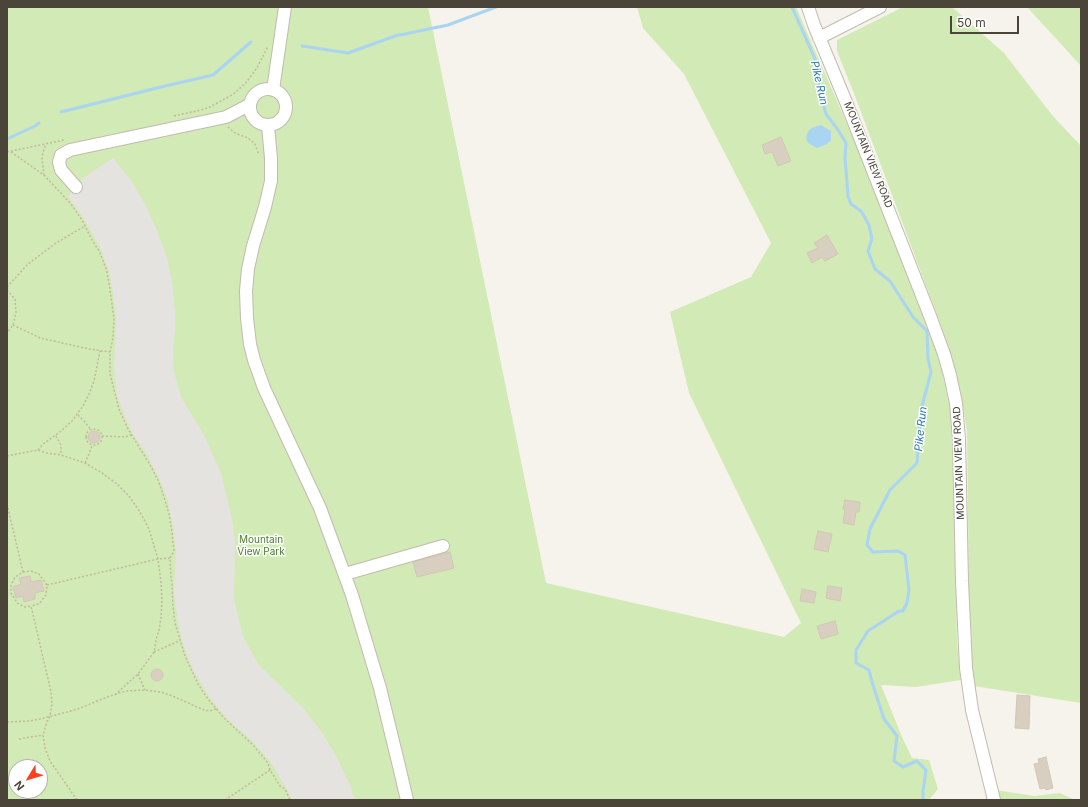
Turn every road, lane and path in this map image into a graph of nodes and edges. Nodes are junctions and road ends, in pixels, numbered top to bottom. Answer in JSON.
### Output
{"nodes":[{"id":1,"x":285,"y":7,"type":"edge"},
{"id":2,"x":808,"y":7,"type":"edge"},
{"id":3,"x":880,"y":7,"type":"edge"},
{"id":4,"x":819,"y":38,"type":"junction"},
{"id":5,"x":269,"y":41,"type":"dead end"},
{"id":6,"x":273,"y":90,"type":"junction"},
{"id":7,"x":250,"y":105,"type":"junction"},
{"id":8,"x":172,"y":117,"type":"dead end"},
{"id":9,"x":226,"y":120,"type":"junction"},
{"id":10,"x":254,"y":120,"type":"junction"},
{"id":11,"x":268,"y":126,"type":"junction"},
{"id":12,"x":68,"y":139,"type":"dead end"},
{"id":13,"x":46,"y":144,"type":"junction"},
{"id":14,"x":7,"y":152,"type":"edge"},
{"id":15,"x":11,"y":152,"type":"junction"},
{"id":16,"x":260,"y":158,"type":"dead end"},
{"id":17,"x":44,"y":175,"type":"junction"},
{"id":18,"x":76,"y":187,"type":"dead end"},
{"id":19,"x":85,"y":226,"type":"junction"},
{"id":20,"x":7,"y":289,"type":"edge"},
{"id":21,"x":13,"y":325,"type":"junction"},
{"id":22,"x":7,"y":333,"type":"edge"},
{"id":23,"x":100,"y":351,"type":"junction"},
{"id":24,"x":110,"y":352,"type":"junction"},
{"id":25,"x":77,"y":414,"type":"junction"},
{"id":26,"x":90,"y":430,"type":"junction"},
{"id":27,"x":131,"y":435,"type":"junction"},
{"id":28,"x":56,"y":436,"type":"junction"},
{"id":29,"x":102,"y":436,"type":"junction"},
{"id":30,"x":92,"y":445,"type":"junction"},
{"id":31,"x":38,"y":450,"type":"junction"},
{"id":32,"x":61,"y":455,"type":"junction"},
{"id":33,"x":7,"y":456,"type":"edge"},
{"id":34,"x":85,"y":462,"type":"junction"},
{"id":35,"x":7,"y":504,"type":"edge"},
{"id":36,"x":443,"y":546,"type":"dead end"},
{"id":37,"x":170,"y":558,"type":"junction"},
{"id":38,"x":158,"y":559,"type":"junction"},
{"id":39,"x":23,"y":572,"type":"junction"},
{"id":40,"x":345,"y":574,"type":"junction"},
{"id":41,"x":47,"y":585,"type":"junction"},
{"id":42,"x":31,"y":606,"type":"junction"},
{"id":43,"x":180,"y":640,"type":"junction"},
{"id":44,"x":154,"y":652,"type":"junction"},
{"id":45,"x":138,"y":674,"type":"junction"},
{"id":46,"x":145,"y":690,"type":"junction"},
{"id":47,"x":115,"y":694,"type":"junction"},
{"id":48,"x":216,"y":709,"type":"junction"},
{"id":49,"x":50,"y":716,"type":"junction"},
{"id":50,"x":7,"y":722,"type":"edge"},
{"id":51,"x":43,"y":735,"type":"junction"},
{"id":52,"x":19,"y":739,"type":"dead end"},
{"id":53,"x":270,"y":770,"type":"junction"},
{"id":54,"x":77,"y":800,"type":"edge"},
{"id":55,"x":225,"y":800,"type":"edge"},
{"id":56,"x":290,"y":800,"type":"edge"},
{"id":57,"x":407,"y":800,"type":"edge"},
{"id":58,"x":994,"y":800,"type":"edge"}],
"edges":[{"from":1,"to":6,"type":"street"},
{"from":2,"to":4,"type":"street","name":"MOUNTAIN VIEW ROAD"},
{"from":3,"to":4,"type":"street"},
{"from":4,"to":58,"type":"street","name":"MOUNTAIN VIEW ROAD"},
{"from":5,"to":8,"type":"path"},
{"from":6,"to":7,"type":"street"},
{"from":6,"to":11,"type":"street"},
{"from":7,"to":9,"type":"street"},
{"from":7,"to":10,"type":"street"},
{"from":9,"to":10,"type":"street"},
{"from":9,"to":16,"type":"path"},
{"from":9,"to":18,"type":"street"},
{"from":10,"to":11,"type":"street"},
{"from":11,"to":40,"type":"street"},
{"from":12,"to":13,"type":"path"},
{"from":13,"to":15,"type":"path"},
{"from":13,"to":17,"type":"path"},
{"from":14,"to":15,"type":"path"},
{"from":15,"to":17,"type":"path"},
{"from":17,"to":19,"type":"path"},
{"from":19,"to":20,"type":"path"},
{"from":19,"to":24,"type":"path"},
{"from":20,"to":21,"type":"path"},
{"from":21,"to":22,"type":"path"},
{"from":21,"to":23,"type":"path"},
{"from":23,"to":24,"type":"path"},
{"from":23,"to":25,"type":"path"},
{"from":24,"to":27,"type":"path"},
{"from":25,"to":26,"type":"path"},
{"from":25,"to":28,"type":"path"},
{"from":26,"to":29,"type":"path"},
{"from":26,"to":30,"type":"path"},
{"from":27,"to":29,"type":"path"},
{"from":27,"to":37,"type":"path"},
{"from":28,"to":31,"type":"path"},
{"from":28,"to":32,"type":"path"},
{"from":29,"to":30,"type":"path"},
{"from":30,"to":34,"type":"path"},
{"from":31,"to":32,"type":"path"},
{"from":31,"to":33,"type":"path"},
{"from":32,"to":34,"type":"path"},
{"from":34,"to":38,"type":"path"},
{"from":35,"to":39,"type":"path"},
{"from":36,"to":40,"type":"street"},
{"from":37,"to":38,"type":"path"},
{"from":37,"to":43,"type":"path"},
{"from":38,"to":41,"type":"path"},
{"from":38,"to":44,"type":"path"},
{"from":39,"to":41,"type":"path"},
{"from":39,"to":42,"type":"path"},
{"from":40,"to":57,"type":"street"},
{"from":41,"to":42,"type":"path"},
{"from":42,"to":49,"type":"path"},
{"from":43,"to":44,"type":"path"},
{"from":43,"to":48,"type":"path"},
{"from":44,"to":45,"type":"path"},
{"from":45,"to":46,"type":"path"},
{"from":45,"to":47,"type":"path"},
{"from":46,"to":47,"type":"path"},
{"from":46,"to":48,"type":"path"},
{"from":47,"to":49,"type":"path"},
{"from":48,"to":53,"type":"path"},
{"from":49,"to":50,"type":"path"},
{"from":49,"to":51,"type":"path"},
{"from":51,"to":52,"type":"path"},
{"from":51,"to":54,"type":"path"},
{"from":53,"to":55,"type":"path"},
{"from":53,"to":56,"type":"path"}]}
